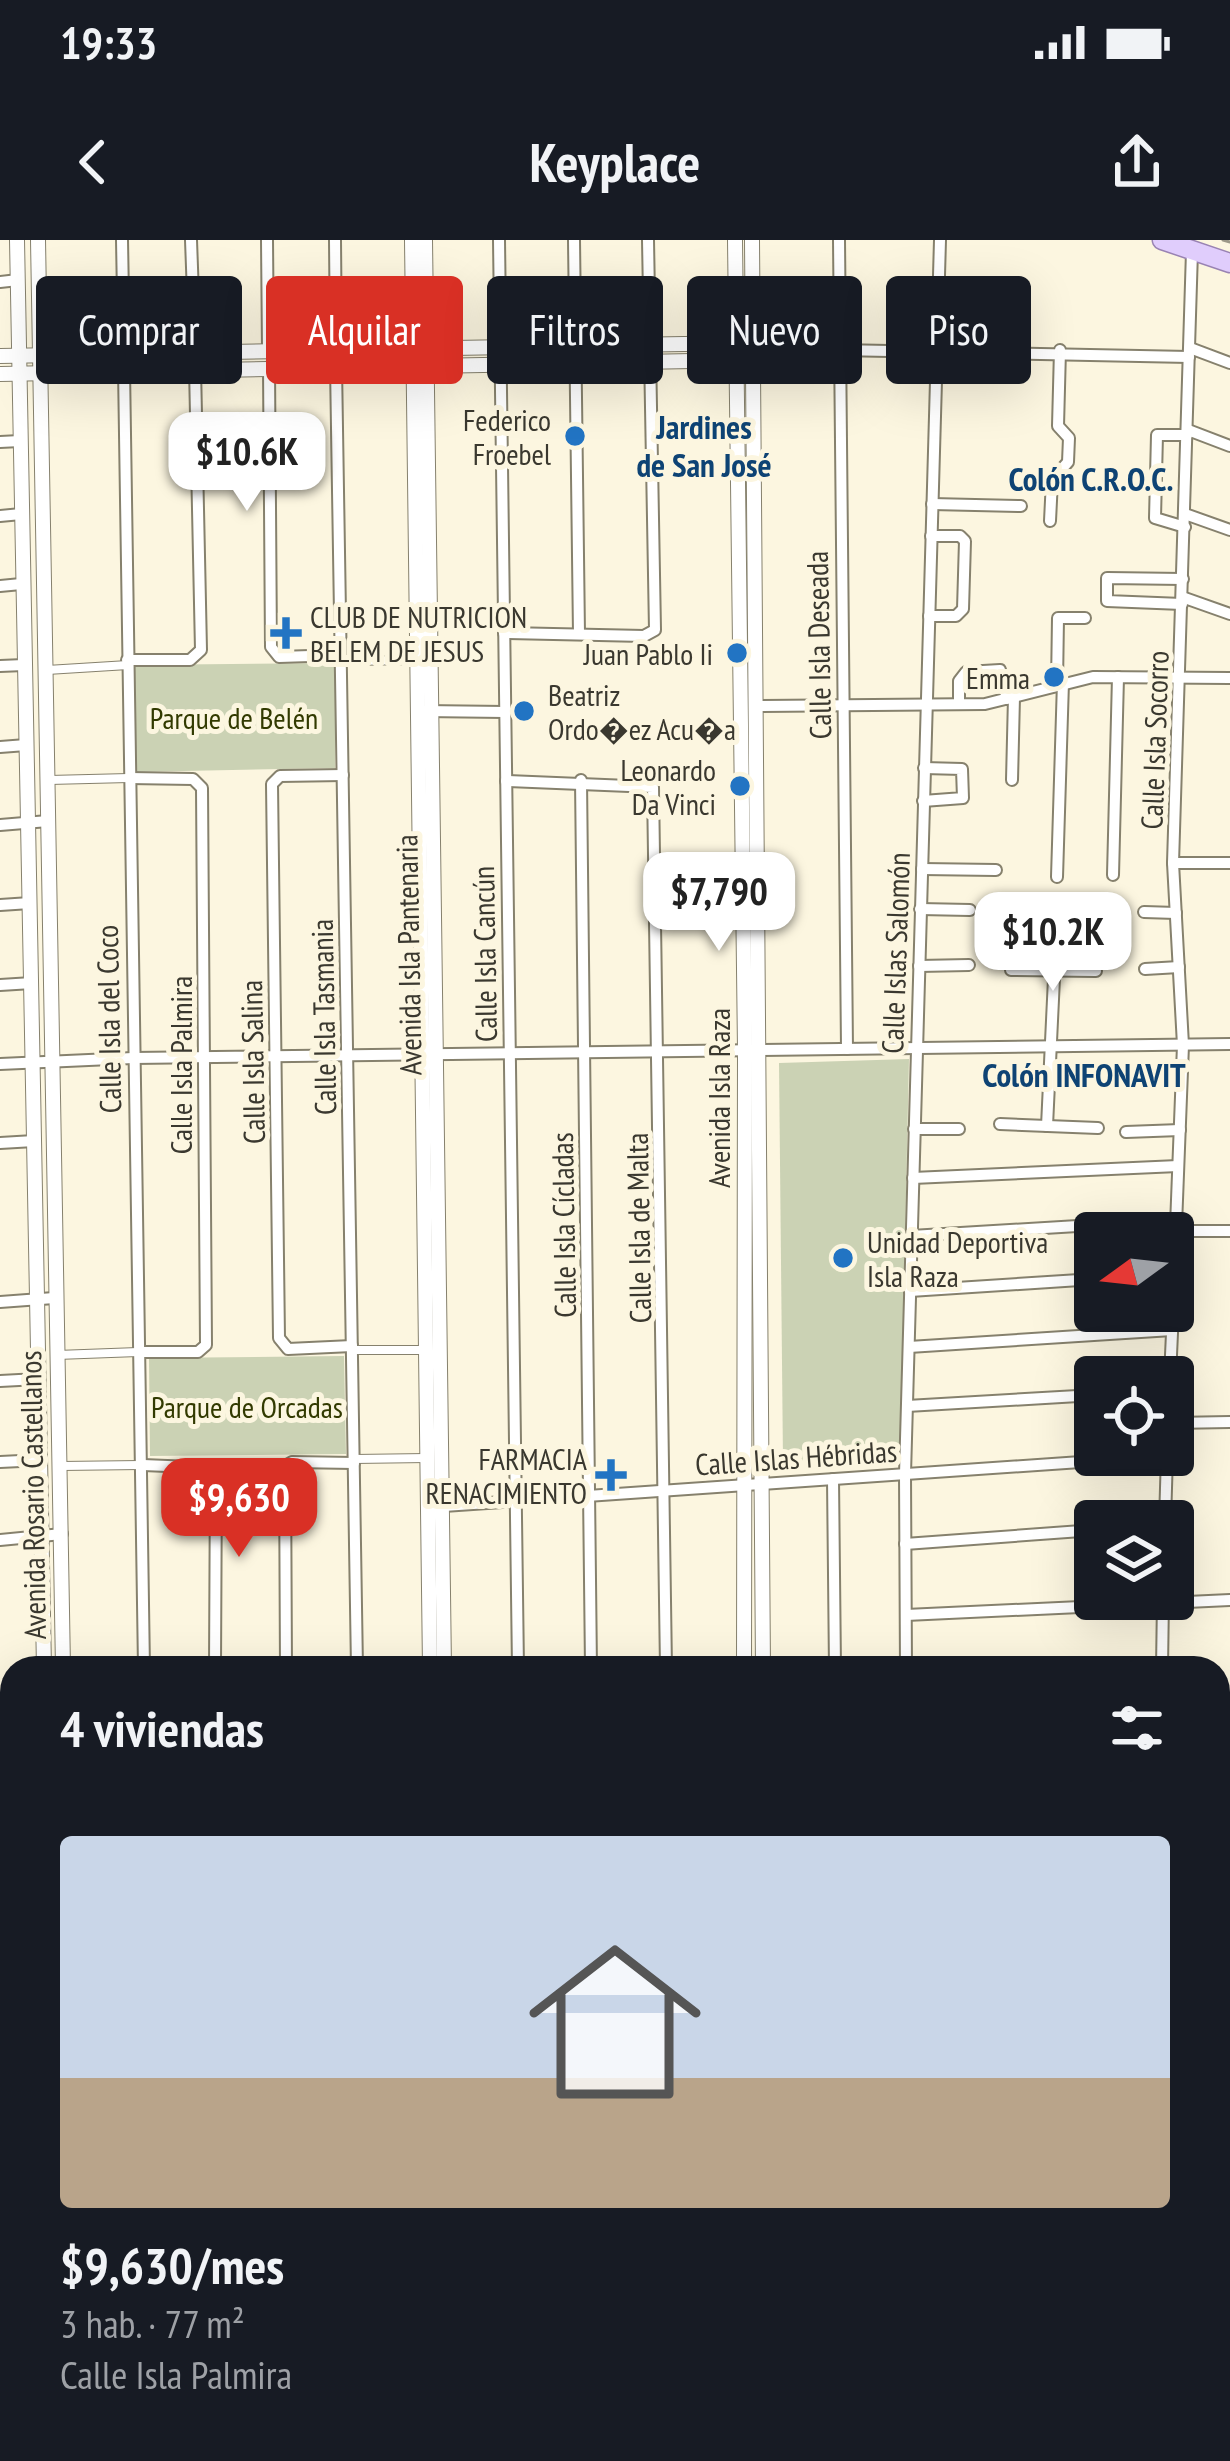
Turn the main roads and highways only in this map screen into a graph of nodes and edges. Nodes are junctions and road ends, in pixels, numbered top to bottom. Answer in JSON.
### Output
{"nodes":[{"id":1,"x":1162,"y":240,"type":"edge"},
{"id":2,"x":1230,"y":263,"type":"edge"}],
"edges":[{"from":1,"to":2,"type":"main road"}]}
